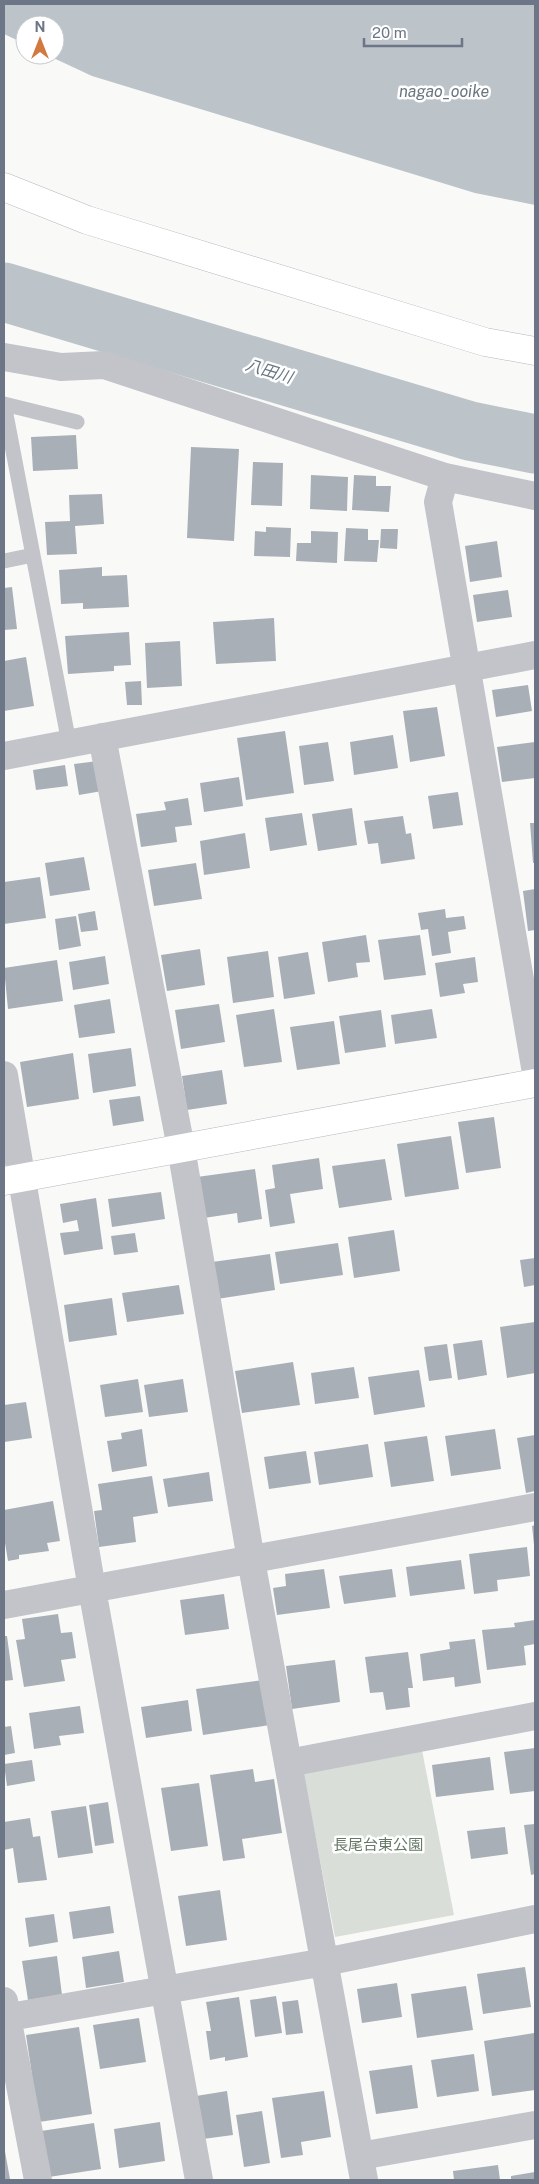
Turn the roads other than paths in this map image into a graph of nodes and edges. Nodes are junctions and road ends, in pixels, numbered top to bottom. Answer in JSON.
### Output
{"nodes":[{"id":1,"x":4,"y":187,"type":"edge"},
{"id":2,"x":535,"y":351,"type":"edge"},
{"id":3,"x":4,"y":358,"type":"edge"},
{"id":4,"x":4,"y":404,"type":"edge"},
{"id":5,"x":77,"y":422,"type":"dead end"},
{"id":6,"x":445,"y":477,"type":"junction"},
{"id":7,"x":535,"y":496,"type":"edge"},
{"id":8,"x":33,"y":555,"type":"junction"},
{"id":9,"x":4,"y":561,"type":"edge"},
{"id":10,"x":535,"y":655,"type":"edge"},
{"id":11,"x":466,"y":667,"type":"junction"},
{"id":12,"x":102,"y":737,"type":"junction"},
{"id":13,"x":69,"y":743,"type":"junction"},
{"id":14,"x":4,"y":756,"type":"edge"},
{"id":15,"x":535,"y":1068,"type":"edge"},
{"id":16,"x":4,"y":1076,"type":"edge"},
{"id":17,"x":535,"y":1082,"type":"edge"},
{"id":18,"x":181,"y":1148,"type":"junction"},
{"id":19,"x":13,"y":1179,"type":"edge"},
{"id":20,"x":535,"y":1507,"type":"edge"},
{"id":21,"x":251,"y":1560,"type":"junction"},
{"id":22,"x":92,"y":1589,"type":"junction"},
{"id":23,"x":4,"y":1605,"type":"edge"},
{"id":24,"x":535,"y":1716,"type":"edge"},
{"id":25,"x":288,"y":1763,"type":"junction"},
{"id":26,"x":535,"y":1919,"type":"edge"},
{"id":27,"x":325,"y":1962,"type":"junction"},
{"id":28,"x":164,"y":1989,"type":"junction"},
{"id":29,"x":5,"y":2012,"type":"edge"},
{"id":30,"x":535,"y":2125,"type":"edge"},
{"id":31,"x":362,"y":2168,"type":"edge"},
{"id":32,"x":38,"y":2180,"type":"edge"},
{"id":33,"x":199,"y":2180,"type":"edge"}],
"edges":[{"from":1,"to":2,"type":"street"},
{"from":3,"to":6,"type":"street"},
{"from":4,"to":5,"type":"lane"},
{"from":4,"to":8,"type":"lane"},
{"from":6,"to":7,"type":"street"},
{"from":6,"to":11,"type":"street"},
{"from":8,"to":9,"type":"lane"},
{"from":8,"to":13,"type":"lane"},
{"from":10,"to":11,"type":"street"},
{"from":11,"to":12,"type":"street"},
{"from":11,"to":15,"type":"street"},
{"from":12,"to":13,"type":"street"},
{"from":12,"to":18,"type":"street"},
{"from":13,"to":14,"type":"street"},
{"from":16,"to":19,"type":"street"},
{"from":17,"to":18,"type":"street"},
{"from":18,"to":19,"type":"street"},
{"from":18,"to":21,"type":"street"},
{"from":19,"to":22,"type":"street"},
{"from":20,"to":21,"type":"street"},
{"from":21,"to":22,"type":"street"},
{"from":21,"to":25,"type":"street"},
{"from":22,"to":23,"type":"street"},
{"from":22,"to":28,"type":"street"},
{"from":24,"to":25,"type":"street"},
{"from":25,"to":27,"type":"street"},
{"from":26,"to":27,"type":"street"},
{"from":27,"to":28,"type":"street"},
{"from":27,"to":31,"type":"street"},
{"from":28,"to":29,"type":"street"},
{"from":28,"to":33,"type":"street"},
{"from":29,"to":32,"type":"street"},
{"from":30,"to":31,"type":"street"}]}
